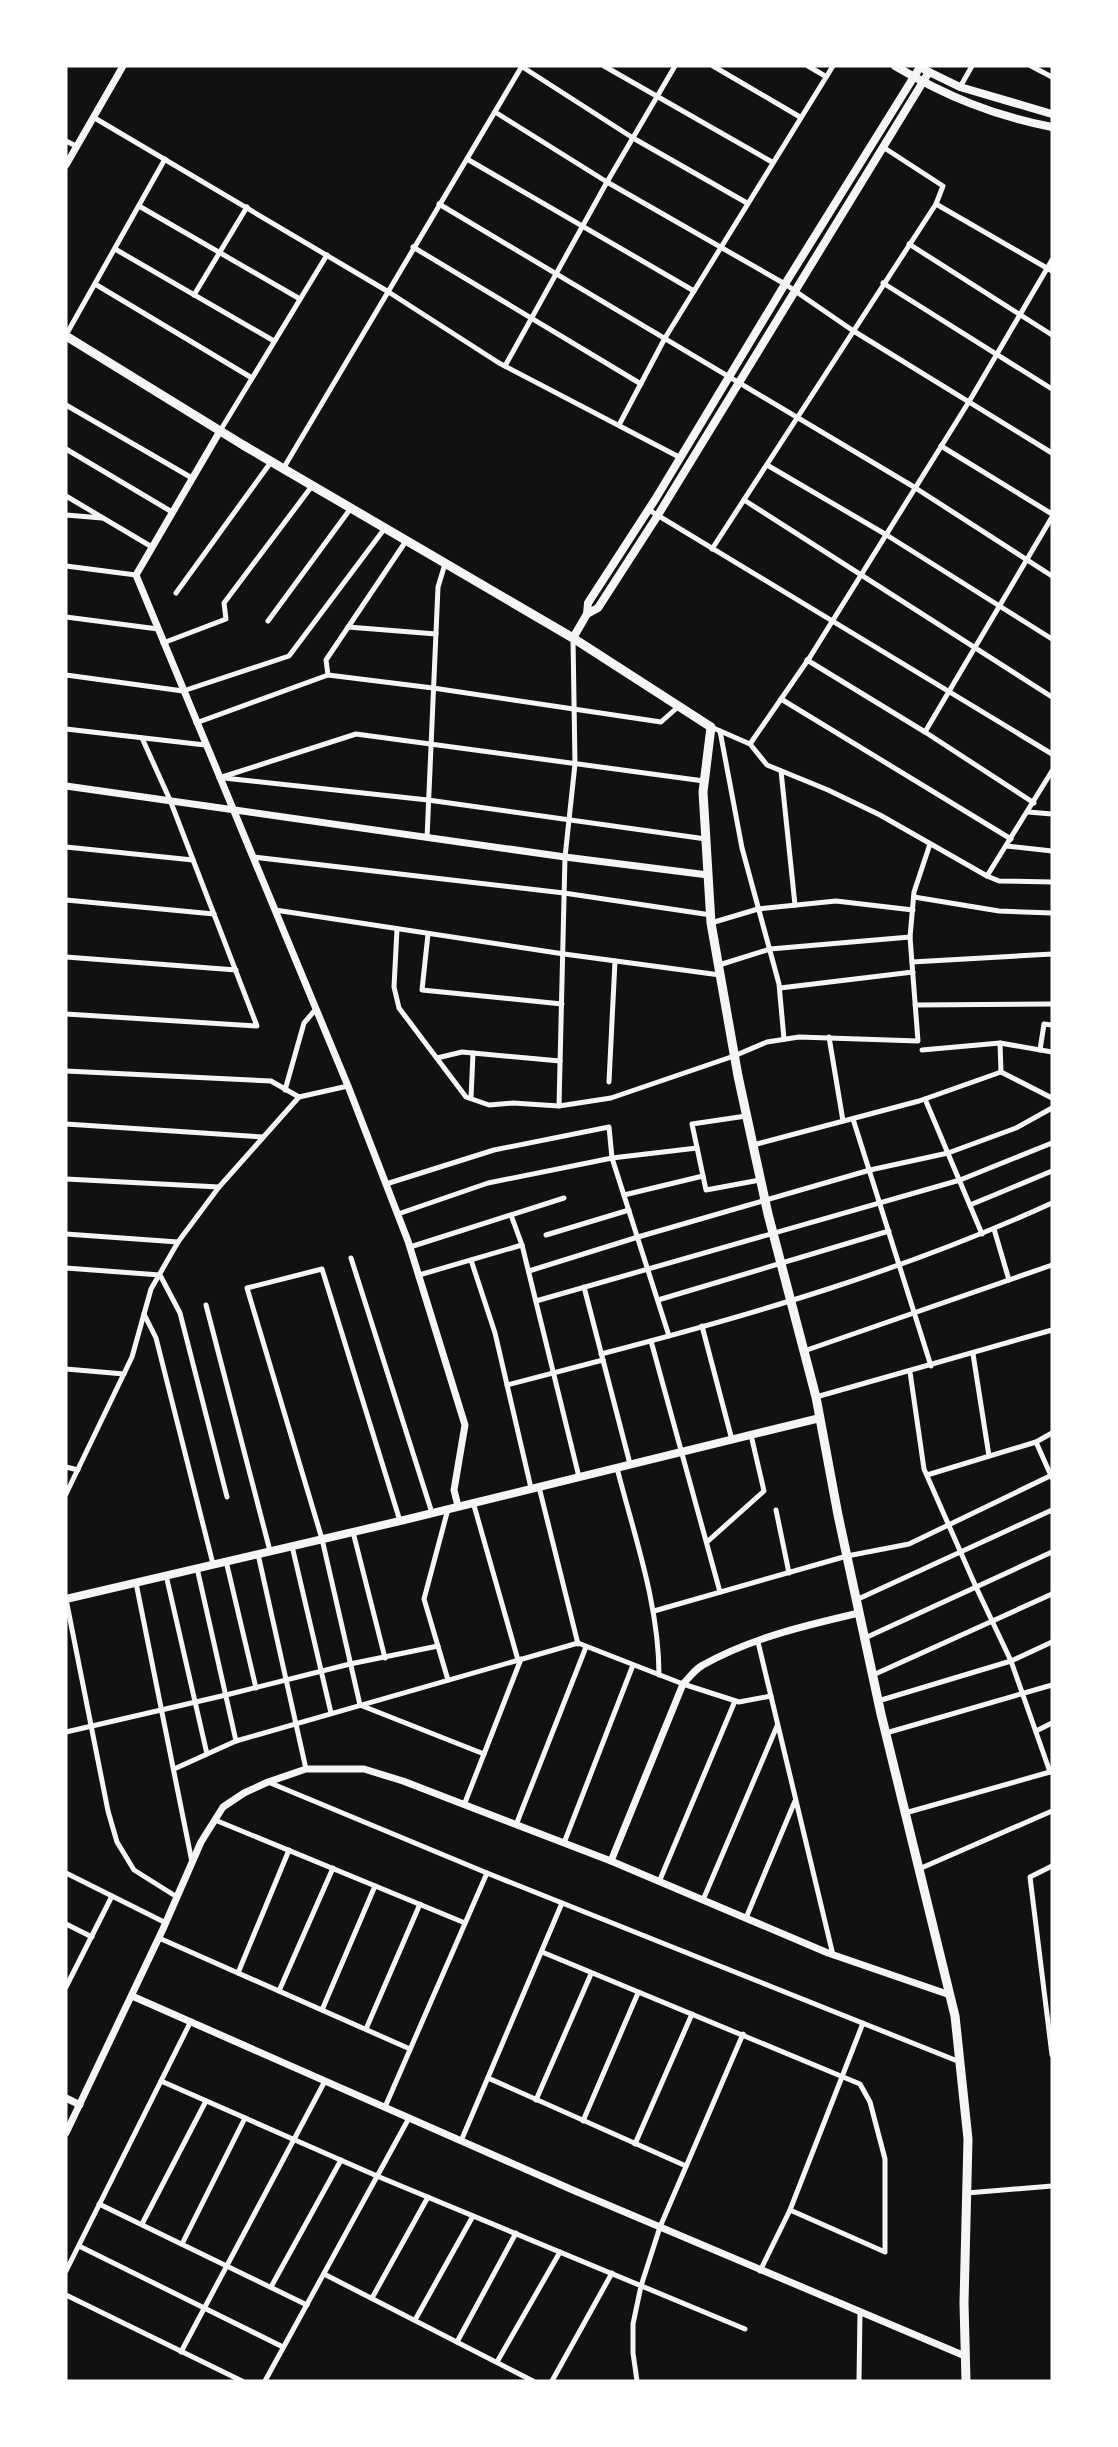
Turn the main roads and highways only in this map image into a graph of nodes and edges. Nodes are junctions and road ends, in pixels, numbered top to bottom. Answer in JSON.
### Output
{"nodes":[{"id":1,"x":895,"y":66,"type":"edge"},
{"id":2,"x":919,"y":66,"type":"edge"},
{"id":3,"x":929,"y":72,"type":"junction"},
{"id":4,"x":913,"y":77,"type":"junction"},
{"id":5,"x":923,"y":82,"type":"junction"},
{"id":6,"x":1052,"y":114,"type":"edge"},
{"id":7,"x":1052,"y":127,"type":"edge"},
{"id":8,"x":66,"y":336,"type":"edge"},
{"id":9,"x":587,"y":614,"type":"junction"},
{"id":10,"x":573,"y":638,"type":"junction"},
{"id":11,"x":820,"y":1418,"type":"junction"},
{"id":12,"x":66,"y":1599,"type":"edge"},
{"id":13,"x":966,"y":2381,"type":"edge"}],
"edges":[{"from":1,"to":4,"type":"main road"},
{"from":2,"to":3,"type":"main road"},
{"from":2,"to":4,"type":"main road"},
{"from":3,"to":5,"type":"main road"},
{"from":3,"to":6,"type":"main road"},
{"from":4,"to":5,"type":"main road"},
{"from":4,"to":9,"type":"main road"},
{"from":5,"to":7,"type":"main road"},
{"from":5,"to":9,"type":"main road"},
{"from":8,"to":10,"type":"main road"},
{"from":9,"to":10,"type":"main road"},
{"from":10,"to":11,"type":"main road"},
{"from":11,"to":12,"type":"main road"},
{"from":11,"to":13,"type":"main road"}]}
